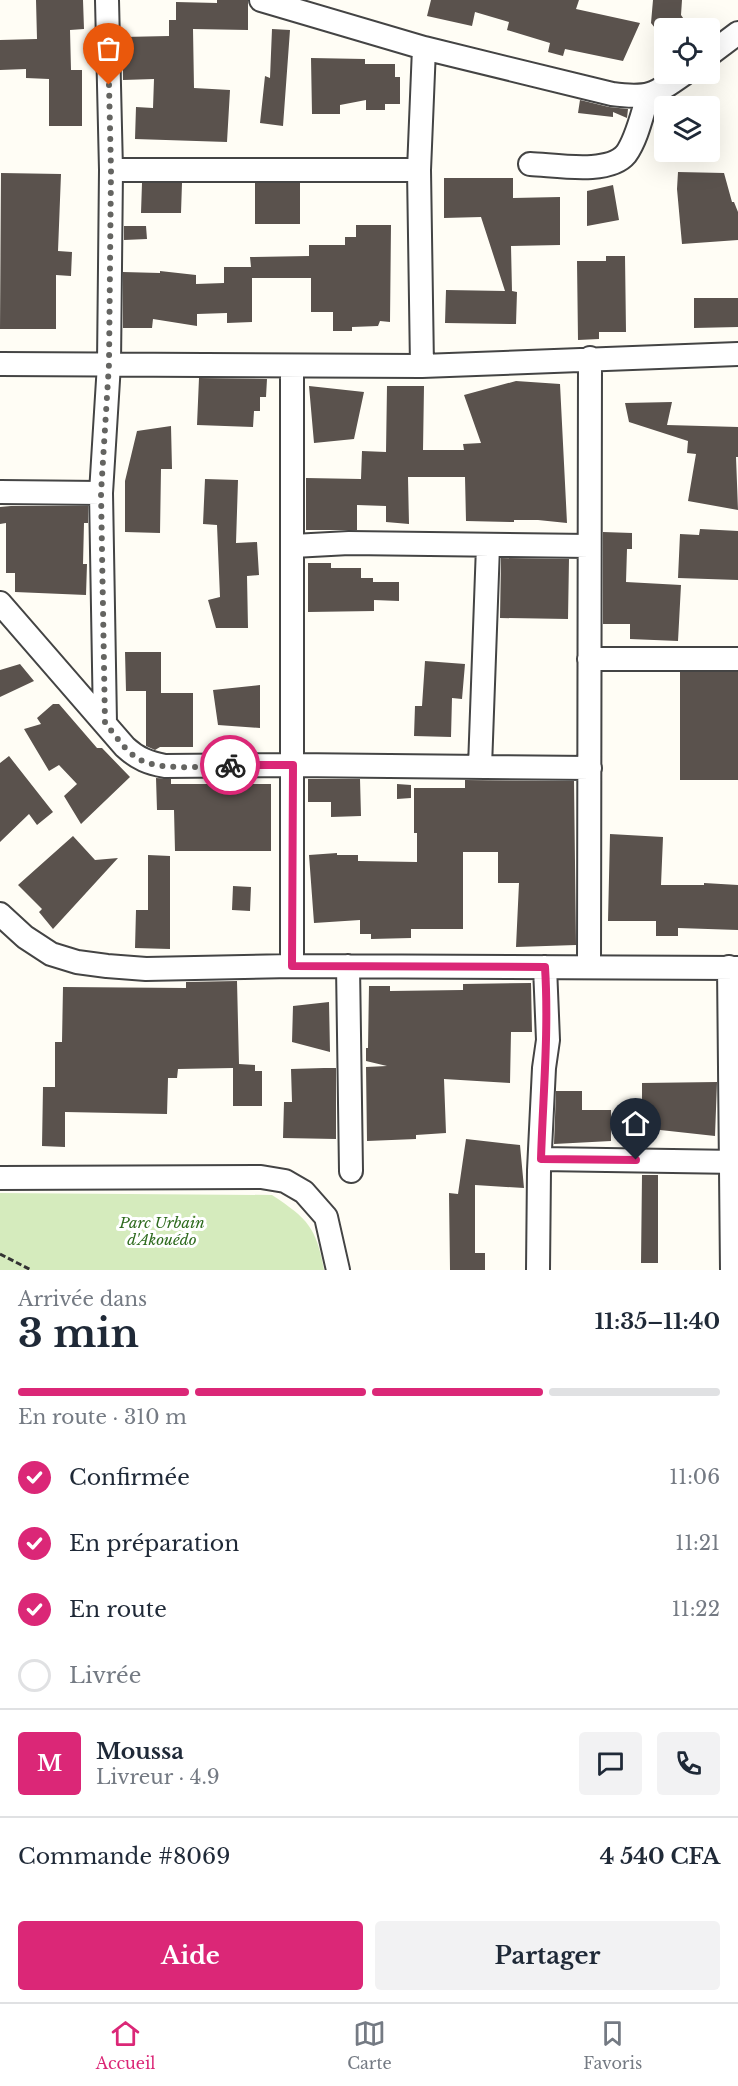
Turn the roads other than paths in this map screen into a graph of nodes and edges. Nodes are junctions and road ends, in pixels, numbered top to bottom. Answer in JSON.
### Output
{"nodes":[{"id":1,"x":107,"y":0,"type":"edge"},
{"id":2,"x":261,"y":0,"type":"edge"},
{"id":3,"x":738,"y":33,"type":"edge"},
{"id":4,"x":720,"y":46,"type":"edge"},
{"id":5,"x":423,"y":48,"type":"junction"},
{"id":6,"x":670,"y":84,"type":"edge"},
{"id":7,"x":648,"y":96,"type":"junction"},
{"id":8,"x":530,"y":164,"type":"dead end"},
{"id":9,"x":111,"y":170,"type":"junction"},
{"id":10,"x":419,"y":170,"type":"junction"},
{"id":11,"x":738,"y":354,"type":"edge"},
{"id":12,"x":590,"y":358,"type":"junction"},
{"id":13,"x":0,"y":364,"type":"edge"},
{"id":14,"x":109,"y":364,"type":"junction"},
{"id":15,"x":292,"y":366,"type":"junction"},
{"id":16,"x":422,"y":366,"type":"junction"},
{"id":17,"x":0,"y":492,"type":"edge"},
{"id":18,"x":101,"y":493,"type":"junction"},
{"id":19,"x":293,"y":546,"type":"junction"},
{"id":20,"x":488,"y":546,"type":"junction"},
{"id":21,"x":589,"y":546,"type":"junction"},
{"id":22,"x":0,"y":603,"type":"edge"},
{"id":23,"x":589,"y":659,"type":"junction"},
{"id":24,"x":738,"y":659,"type":"edge"},
{"id":25,"x":105,"y":723,"type":"junction"},
{"id":26,"x":293,"y":765,"type":"junction"},
{"id":27,"x":480,"y":767,"type":"junction"},
{"id":28,"x":590,"y":768,"type":"junction"},
{"id":29,"x":0,"y":914,"type":"edge"},
{"id":30,"x":292,"y":966,"type":"junction"},
{"id":31,"x":348,"y":966,"type":"junction"},
{"id":32,"x":545,"y":967,"type":"junction"},
{"id":33,"x":589,"y":967,"type":"junction"},
{"id":34,"x":733,"y":968,"type":"edge"},
{"id":35,"x":541,"y":1159,"type":"junction"},
{"id":36,"x":734,"y":1162,"type":"edge"},
{"id":37,"x":351,"y":1171,"type":"dead end"},
{"id":38,"x":0,"y":1178,"type":"edge"},
{"id":39,"x":338,"y":1270,"type":"edge"},
{"id":40,"x":538,"y":1270,"type":"edge"},
{"id":41,"x":732,"y":1270,"type":"edge"}],
"edges":[{"from":1,"to":9,"type":"street"},
{"from":2,"to":5,"type":"street"},
{"from":3,"to":4,"type":"street"},
{"from":5,"to":7,"type":"street"},
{"from":5,"to":10,"type":"street"},
{"from":6,"to":7,"type":"street"},
{"from":7,"to":8,"type":"street"},
{"from":9,"to":10,"type":"street"},
{"from":9,"to":14,"type":"street"},
{"from":10,"to":16,"type":"street"},
{"from":11,"to":12,"type":"street"},
{"from":12,"to":16,"type":"street"},
{"from":12,"to":21,"type":"street"},
{"from":13,"to":14,"type":"street"},
{"from":14,"to":15,"type":"street"},
{"from":14,"to":18,"type":"street"},
{"from":15,"to":16,"type":"street"},
{"from":15,"to":19,"type":"street"},
{"from":17,"to":18,"type":"street"},
{"from":18,"to":25,"type":"street"},
{"from":19,"to":20,"type":"street"},
{"from":19,"to":26,"type":"street"},
{"from":20,"to":21,"type":"street"},
{"from":20,"to":27,"type":"street"},
{"from":21,"to":23,"type":"street"},
{"from":22,"to":25,"type":"street"},
{"from":23,"to":24,"type":"street"},
{"from":23,"to":28,"type":"street"},
{"from":25,"to":26,"type":"street"},
{"from":26,"to":27,"type":"street"},
{"from":26,"to":30,"type":"street"},
{"from":27,"to":28,"type":"street"},
{"from":28,"to":33,"type":"street"},
{"from":29,"to":30,"type":"street"},
{"from":30,"to":31,"type":"street"},
{"from":31,"to":32,"type":"street"},
{"from":31,"to":37,"type":"street"},
{"from":32,"to":33,"type":"street"},
{"from":32,"to":35,"type":"street"},
{"from":33,"to":34,"type":"street"},
{"from":34,"to":36,"type":"street"},
{"from":35,"to":36,"type":"street"},
{"from":35,"to":40,"type":"street"},
{"from":36,"to":41,"type":"street"},
{"from":38,"to":39,"type":"street"}]}
